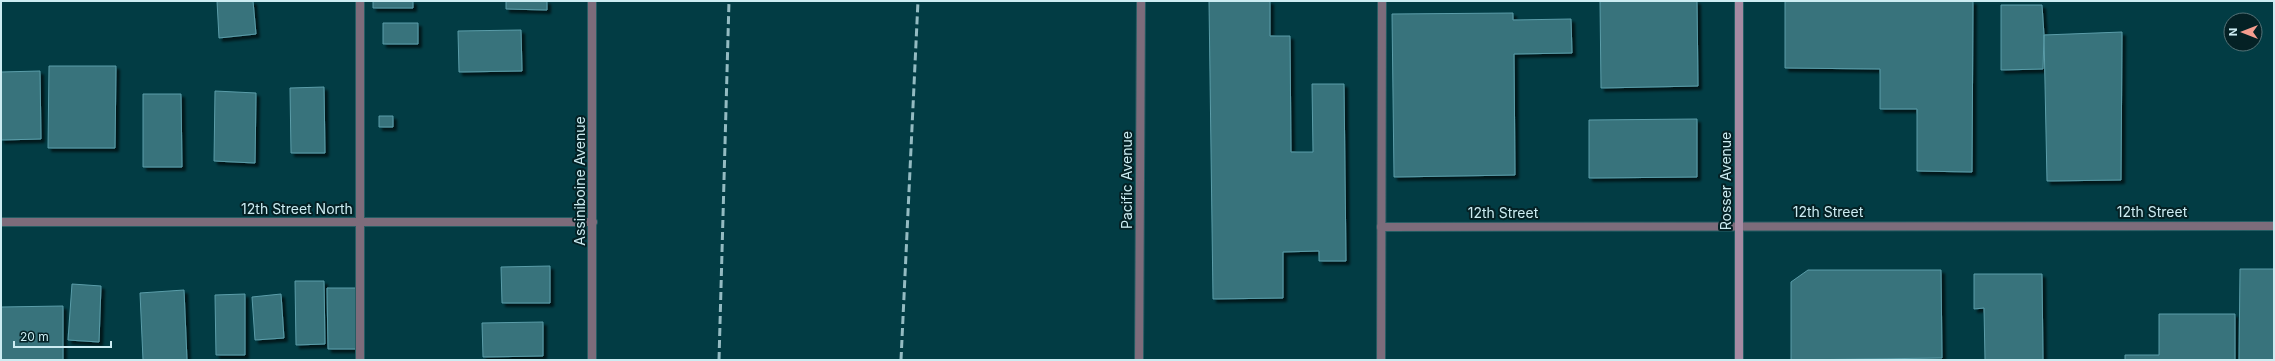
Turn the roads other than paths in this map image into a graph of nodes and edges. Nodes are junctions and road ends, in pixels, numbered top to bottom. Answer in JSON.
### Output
{"nodes":[{"id":1,"x":360,"y":1,"type":"edge"},
{"id":2,"x":592,"y":1,"type":"edge"},
{"id":3,"x":1140,"y":1,"type":"edge"},
{"id":4,"x":1382,"y":1,"type":"edge"},
{"id":5,"x":1739,"y":1,"type":"edge"},
{"id":6,"x":1,"y":222,"type":"edge"},
{"id":7,"x":360,"y":222,"type":"junction"},
{"id":8,"x":593,"y":222,"type":"junction"},
{"id":9,"x":1739,"y":225,"type":"junction"},
{"id":10,"x":2274,"y":226,"type":"edge"},
{"id":11,"x":1381,"y":227,"type":"junction"},
{"id":12,"x":360,"y":360,"type":"edge"},
{"id":13,"x":592,"y":360,"type":"edge"},
{"id":14,"x":1139,"y":360,"type":"edge"},
{"id":15,"x":1381,"y":360,"type":"edge"},
{"id":16,"x":1739,"y":360,"type":"edge"}],
"edges":[{"from":1,"to":7,"type":"street"},
{"from":2,"to":8,"type":"street","name":"Assiniboine Avenue"},
{"from":3,"to":14,"type":"street","name":"Pacific Avenue"},
{"from":4,"to":11,"type":"street"},
{"from":5,"to":9,"type":"street","name":"Rosser Avenue"},
{"from":6,"to":7,"type":"street","name":"12th Street North"},
{"from":7,"to":8,"type":"street","name":"12th Street North"},
{"from":7,"to":12,"type":"street"},
{"from":8,"to":13,"type":"street","name":"Assiniboine Avenue"},
{"from":9,"to":10,"type":"street","name":"12th Street"},
{"from":9,"to":11,"type":"street","name":"12th Street"},
{"from":9,"to":16,"type":"street","name":"Rosser Avenue"},
{"from":11,"to":15,"type":"street"}]}
